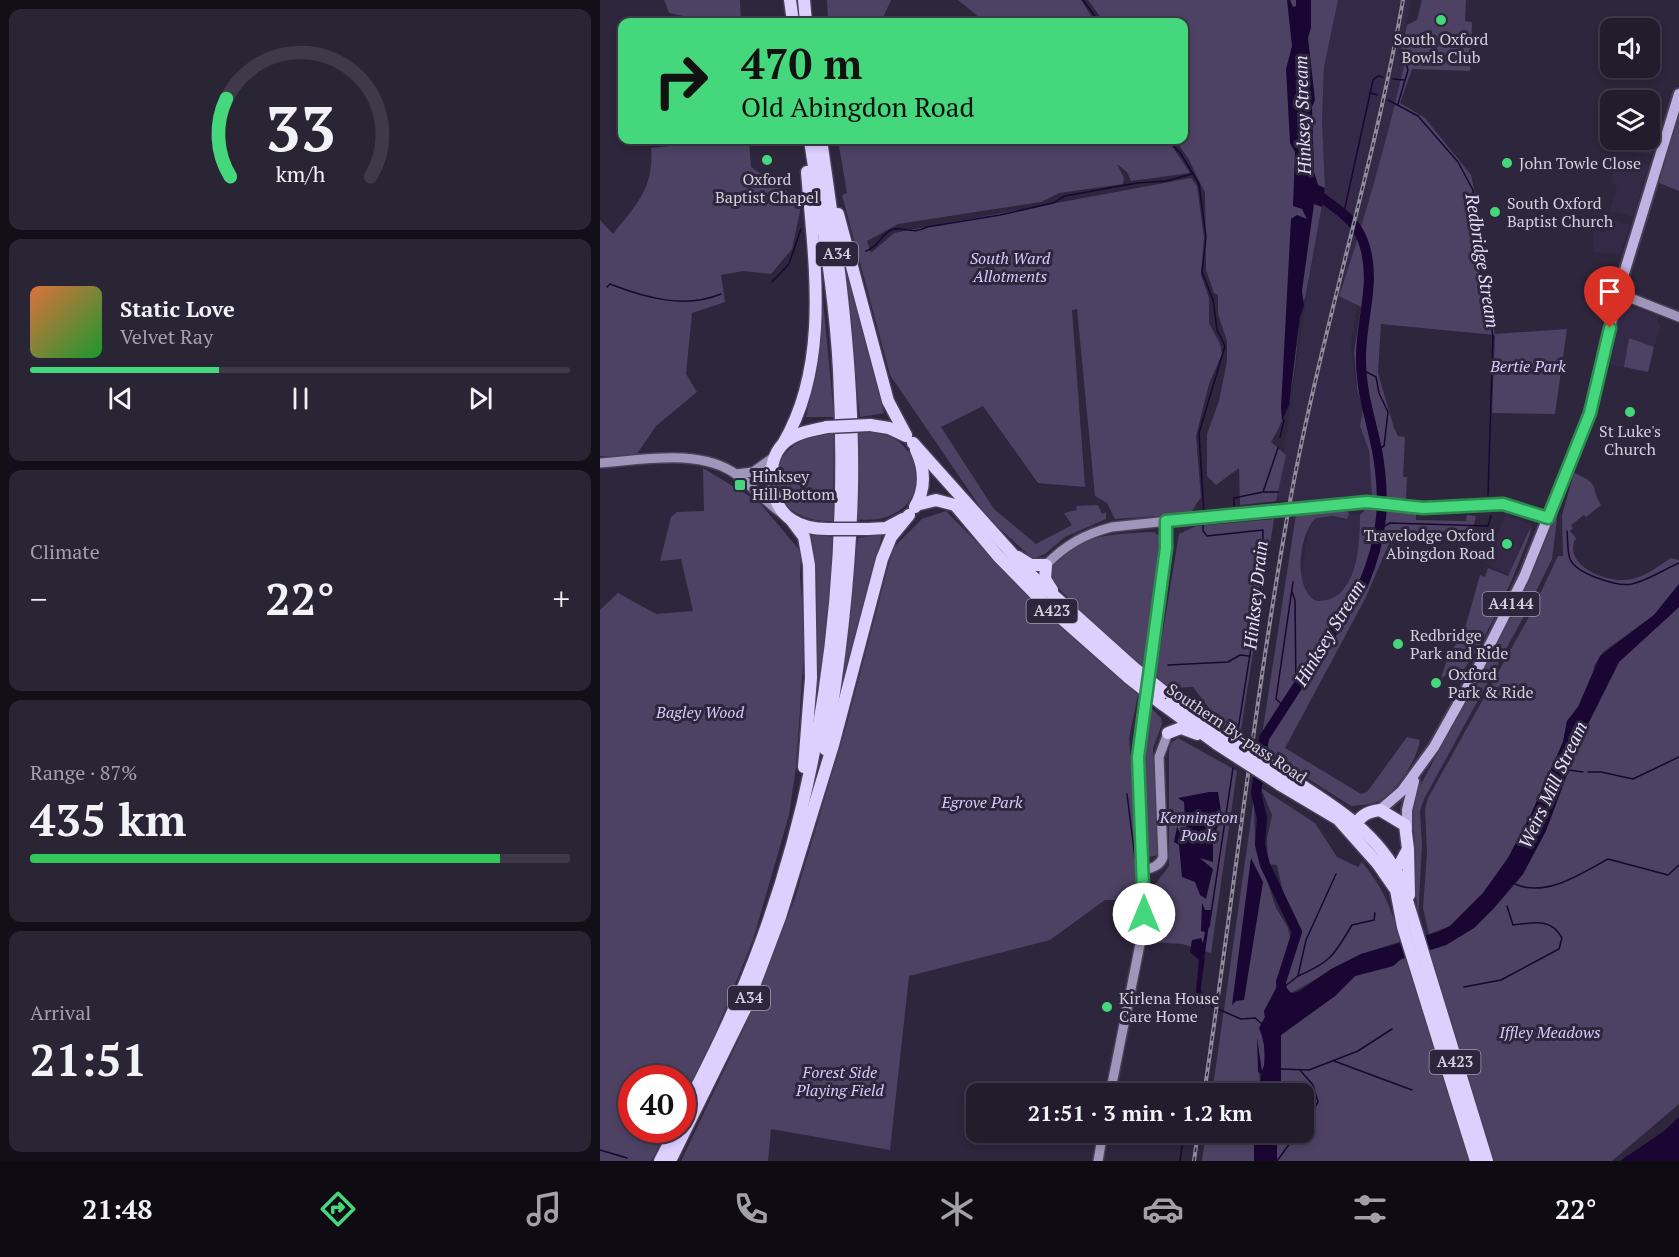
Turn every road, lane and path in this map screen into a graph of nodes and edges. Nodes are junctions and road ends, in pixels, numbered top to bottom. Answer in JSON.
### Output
{"nodes":[{"id":1,"x":790,"y":0,"type":"edge"},
{"id":2,"x":804,"y":0,"type":"edge"},
{"id":3,"x":792,"y":18,"type":"edge"},
{"id":4,"x":806,"y":18,"type":"edge"},
{"id":5,"x":1679,"y":94,"type":"edge"},
{"id":6,"x":804,"y":144,"type":"edge"},
{"id":7,"x":811,"y":144,"type":"edge"},
{"id":8,"x":822,"y":144,"type":"edge"},
{"id":9,"x":822,"y":144,"type":"edge"},
{"id":10,"x":1618,"y":293,"type":"junction"},
{"id":11,"x":1679,"y":317,"type":"edge"},
{"id":12,"x":909,"y":439,"type":"junction"},
{"id":13,"x":783,"y":444,"type":"junction"},
{"id":14,"x":776,"y":455,"type":"junction"},
{"id":15,"x":600,"y":463,"type":"edge"},
{"id":16,"x":736,"y":474,"type":"junction"},
{"id":17,"x":912,"y":510,"type":"junction"},
{"id":18,"x":1548,"y":518,"type":"junction"},
{"id":19,"x":790,"y":519,"type":"junction"},
{"id":20,"x":966,"y":519,"type":"junction"},
{"id":21,"x":1166,"y":521,"type":"junction"},
{"id":22,"x":898,"y":529,"type":"junction"},
{"id":23,"x":1000,"y":543,"type":"junction"},
{"id":24,"x":1046,"y":565,"type":"junction"},
{"id":25,"x":1063,"y":607,"type":"junction"},
{"id":26,"x":1131,"y":673,"type":"junction"},
{"id":27,"x":1162,"y":702,"type":"junction"},
{"id":28,"x":1168,"y":733,"type":"junction"},
{"id":29,"x":1219,"y":739,"type":"junction"},
{"id":30,"x":1416,"y":775,"type":"junction"},
{"id":31,"x":1327,"y":807,"type":"junction"},
{"id":32,"x":1380,"y":810,"type":"junction"},
{"id":33,"x":1366,"y":812,"type":"junction"},
{"id":34,"x":1357,"y":823,"type":"junction"},
{"id":35,"x":802,"y":824,"type":"junction"},
{"id":36,"x":1407,"y":829,"type":"junction"},
{"id":37,"x":1357,"y":843,"type":"junction"},
{"id":38,"x":1408,"y":847,"type":"junction"},
{"id":39,"x":1371,"y":860,"type":"junction"},
{"id":40,"x":1394,"y":867,"type":"junction"},
{"id":41,"x":1144,"y":870,"type":"junction"},
{"id":42,"x":1403,"y":907,"type":"junction"},
{"id":43,"x":1420,"y":965,"type":"junction"},
{"id":44,"x":1112,"y":1083,"type":"edge"},
{"id":45,"x":696,"y":1086,"type":"edge"},
{"id":46,"x":669,"y":1143,"type":"edge"},
{"id":47,"x":1101,"y":1143,"type":"edge"},
{"id":48,"x":660,"y":1161,"type":"edge"},
{"id":49,"x":670,"y":1161,"type":"edge"},
{"id":50,"x":1098,"y":1161,"type":"edge"},
{"id":51,"x":1476,"y":1161,"type":"edge"},
{"id":52,"x":1487,"y":1161,"type":"edge"}],
"edges":[{"from":1,"to":3,"type":"highway"},
{"from":2,"to":4,"type":"highway"},
{"from":5,"to":10,"type":"main road","number":"A4144"},
{"from":6,"to":13,"type":"highway"},
{"from":7,"to":35,"type":"highway","number":"A34"},
{"from":8,"to":35,"type":"highway","number":"A34"},
{"from":9,"to":12,"type":"highway"},
{"from":10,"to":11,"type":"street"},
{"from":10,"to":18,"type":"main road","number":"A4144"},
{"from":12,"to":13,"type":"highway","bridge":true},
{"from":12,"to":17,"type":"highway"},
{"from":12,"to":23,"type":"highway","name":"Southern By-pass Road","number":"A423"},
{"from":13,"to":14,"type":"highway"},
{"from":14,"to":16,"type":"street"},
{"from":14,"to":19,"type":"highway"},
{"from":15,"to":16,"type":"street"},
{"from":16,"to":19,"type":"street"},
{"from":17,"to":19,"type":"highway","bridge":true},
{"from":17,"to":20,"type":"highway","name":"Southern By-pass Road","number":"A423"},
{"from":17,"to":22,"type":"highway"},
{"from":18,"to":21,"type":"street","bridge":true},
{"from":18,"to":30,"type":"main road","number":"A4144"},
{"from":19,"to":35,"type":"highway"},
{"from":20,"to":22,"type":"highway"},
{"from":20,"to":26,"type":"highway","name":"Southern By-pass Road","number":"A423"},
{"from":21,"to":24,"type":"street"},
{"from":21,"to":41,"type":"street"},
{"from":22,"to":35,"type":"highway"},
{"from":23,"to":24,"type":"highway"},
{"from":23,"to":25,"type":"highway","name":"Southern By-pass Road","number":"A423"},
{"from":24,"to":25,"type":"highway"},
{"from":25,"to":26,"type":"highway","name":"Southern By-pass Road","number":"A423"},
{"from":26,"to":27,"type":"highway","name":"Southern By-pass Road","number":"A423","bridge":true},
{"from":26,"to":27,"type":"highway","name":"Southern By-pass Road","number":"A423","bridge":true},
{"from":27,"to":28,"type":"highway"},
{"from":27,"to":29,"type":"highway","name":"Southern By-pass Road","number":"A423"},
{"from":28,"to":29,"type":"highway"},
{"from":28,"to":41,"type":"street"},
{"from":29,"to":31,"type":"highway","name":"Southern By-pass Road","number":"A423","bridge":true},
{"from":30,"to":32,"type":"main road","number":"A4144"},
{"from":30,"to":36,"type":"main road","number":"A4144"},
{"from":31,"to":33,"type":"highway","name":"Southern By-pass Road","number":"A423"},
{"from":31,"to":34,"type":"highway","name":"Southern By-pass Road","number":"A423"},
{"from":31,"to":37,"type":"highway","name":"Southern By-pass Road","number":"A423"},
{"from":32,"to":33,"type":"highway"},
{"from":32,"to":36,"type":"highway"},
{"from":33,"to":34,"type":"highway"},
{"from":34,"to":37,"type":"highway"},
{"from":34,"to":40,"type":"highway","name":"Southern By-pass Road","number":"A423"},
{"from":35,"to":45,"type":"highway","number":"A34"},
{"from":35,"to":49,"type":"highway","number":"A34"},
{"from":36,"to":38,"type":"highway","name":"Southern By-pass Road"},
{"from":37,"to":39,"type":"highway","name":"Southern By-pass Road"},
{"from":38,"to":40,"type":"highway"},
{"from":38,"to":42,"type":"highway","name":"Southern By-pass Road","number":"A423"},
{"from":39,"to":40,"type":"highway"},
{"from":39,"to":42,"type":"highway","name":"Southern By-pass Road","number":"A423"},
{"from":40,"to":42,"type":"highway","name":"Southern By-pass Road","number":"A423"},
{"from":41,"to":44,"type":"street"},
{"from":42,"to":43,"type":"highway","name":"Southern By-pass Road","number":"A423"},
{"from":43,"to":51,"type":"highway","name":"Southern By-pass Road","number":"A423"},
{"from":43,"to":52,"type":"highway","name":"Southern By-pass Road","number":"A423"},
{"from":46,"to":48,"type":"highway"},
{"from":47,"to":50,"type":"street"}]}
